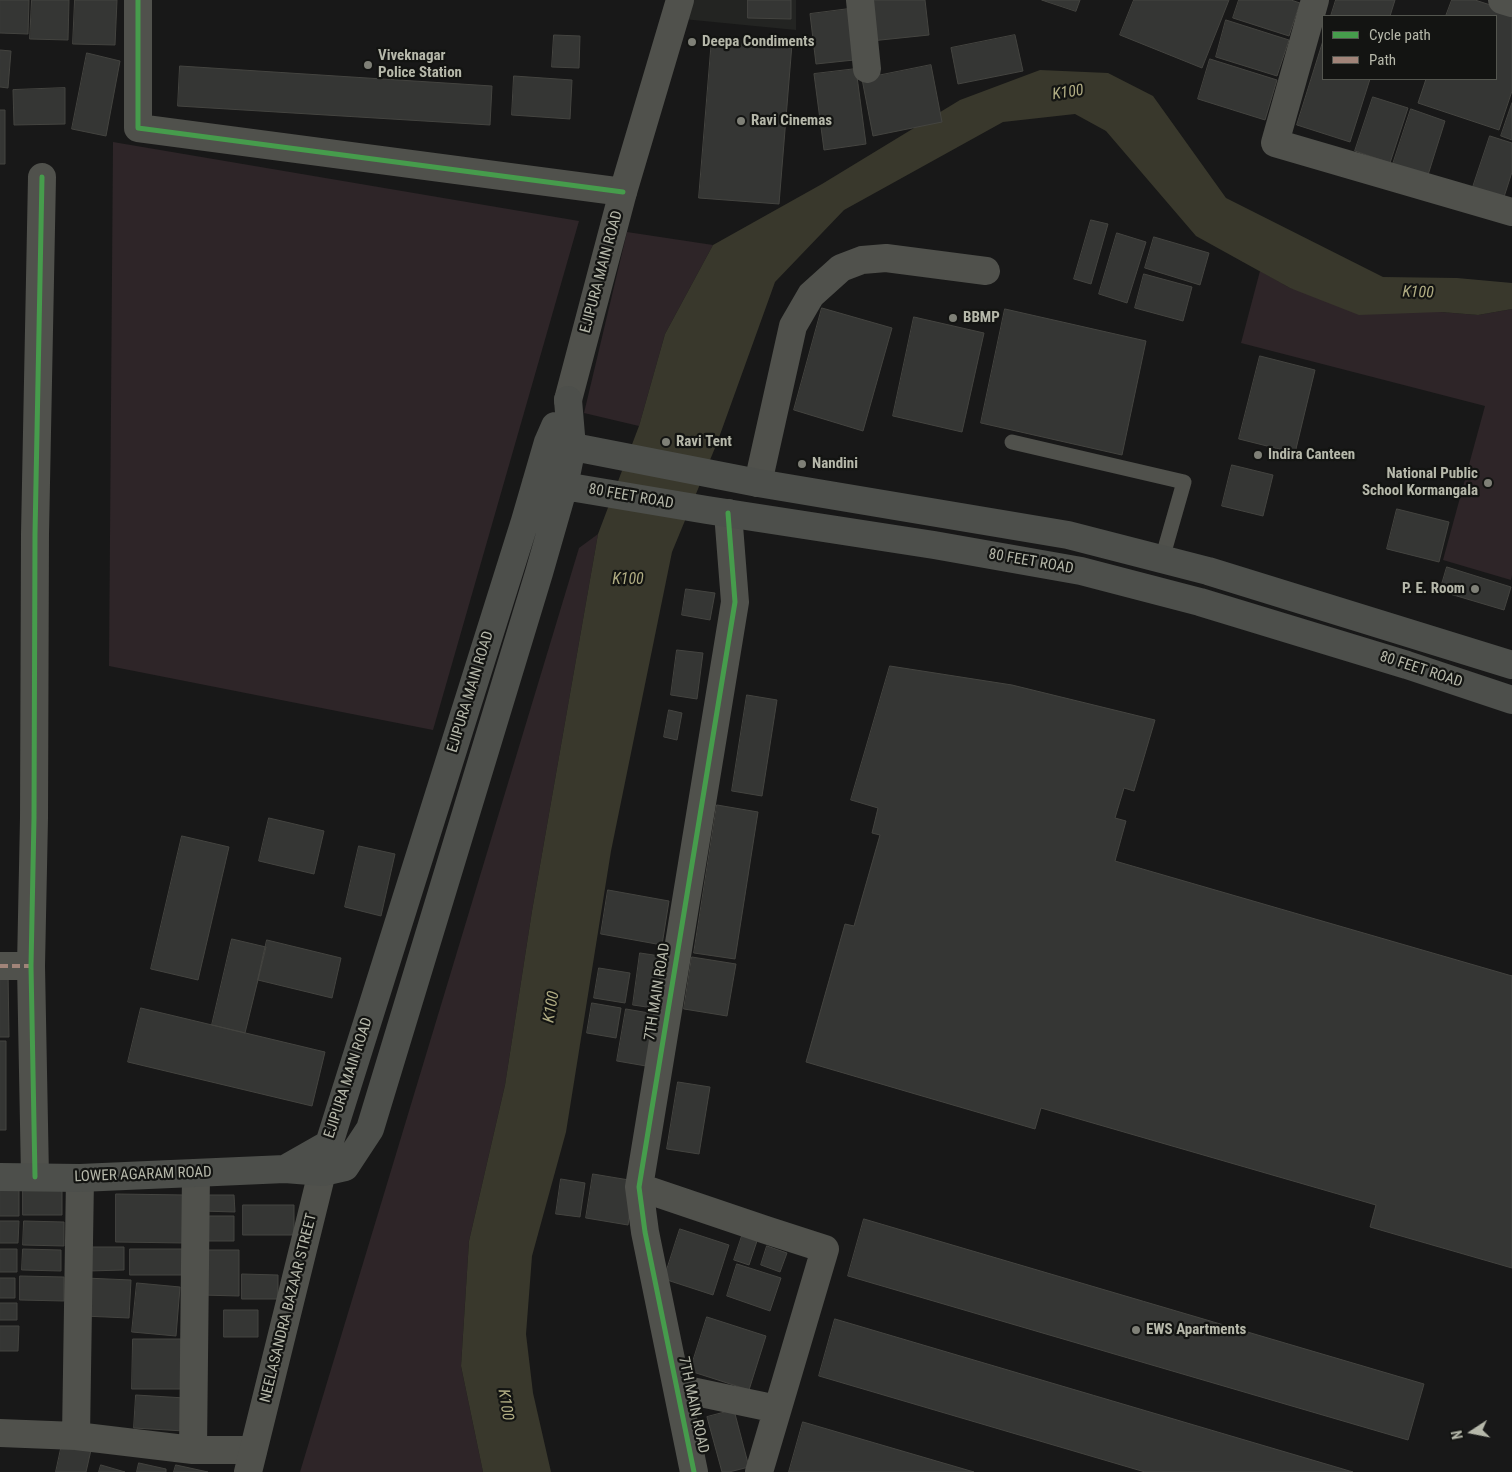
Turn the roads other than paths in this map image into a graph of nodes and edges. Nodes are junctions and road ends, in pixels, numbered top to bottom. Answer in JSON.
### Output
{"nodes":[{"id":1,"x":138,"y":0,"type":"edge"},
{"id":2,"x":680,"y":0,"type":"edge"},
{"id":3,"x":860,"y":0,"type":"edge"},
{"id":4,"x":1315,"y":0,"type":"edge"},
{"id":5,"x":1502,"y":0,"type":"edge"},
{"id":6,"x":1512,"y":3,"type":"edge"},
{"id":7,"x":867,"y":69,"type":"dead end"},
{"id":8,"x":42,"y":177,"type":"dead end"},
{"id":9,"x":623,"y":192,"type":"junction"},
{"id":10,"x":1512,"y":212,"type":"edge"},
{"id":11,"x":986,"y":271,"type":"dead end"},
{"id":12,"x":568,"y":400,"type":"joint"},
{"id":13,"x":1012,"y":442,"type":"dead end"},
{"id":14,"x":560,"y":444,"type":"junction"},
{"id":15,"x":536,"y":483,"type":"junction"},
{"id":16,"x":758,"y":483,"type":"junction"},
{"id":17,"x":564,"y":486,"type":"junction"},
{"id":18,"x":717,"y":512,"type":"junction"},
{"id":19,"x":1162,"y":559,"type":"junction"},
{"id":20,"x":1208,"y":571,"type":"junction"},
{"id":21,"x":1200,"y":602,"type":"junction"},
{"id":22,"x":1421,"y":636,"type":"junction"},
{"id":23,"x":1407,"y":665,"type":"junction"},
{"id":24,"x":1512,"y":665,"type":"edge"},
{"id":25,"x":1512,"y":700,"type":"edge"},
{"id":26,"x":394,"y":940,"type":"junction"},
{"id":27,"x":425,"y":948,"type":"junction"},
{"id":28,"x":0,"y":966,"type":"edge"},
{"id":29,"x":31,"y":966,"type":"junction"},
{"id":30,"x":329,"y":1144,"type":"junction"},
{"id":31,"x":285,"y":1169,"type":"junction"},
{"id":32,"x":323,"y":1172,"type":"junction"},
{"id":33,"x":196,"y":1174,"type":"junction"},
{"id":34,"x":0,"y":1177,"type":"edge"},
{"id":35,"x":35,"y":1177,"type":"junction"},
{"id":36,"x":80,"y":1178,"type":"junction"},
{"id":37,"x":639,"y":1186,"type":"junction"},
{"id":38,"x":677,"y":1388,"type":"junction"},
{"id":39,"x":777,"y":1409,"type":"junction"},
{"id":40,"x":0,"y":1432,"type":"edge"},
{"id":41,"x":76,"y":1436,"type":"junction"},
{"id":42,"x":193,"y":1450,"type":"junction"},
{"id":43,"x":250,"y":1461,"type":"edge"},
{"id":44,"x":694,"y":1472,"type":"edge"},
{"id":45,"x":759,"y":1472,"type":"edge"}],
"edges":[{"from":1,"to":9,"type":"street"},
{"from":2,"to":9,"type":"street","name":"EJIPURA MAIN ROAD"},
{"from":3,"to":7,"type":"street"},
{"from":4,"to":10,"type":"street"},
{"from":5,"to":6,"type":"street"},
{"from":8,"to":29,"type":"street"},
{"from":9,"to":12,"type":"street","name":"EJIPURA MAIN ROAD"},
{"from":11,"to":16,"type":"street"},
{"from":12,"to":14,"type":"main road","name":"EJIPURA MAIN ROAD"},
{"from":13,"to":19,"type":"lane"},
{"from":14,"to":15,"type":"main road","name":"EJIPURA MAIN ROAD"},
{"from":14,"to":16,"type":"main road","name":"80 FEET ROAD"},
{"from":14,"to":17,"type":"main road","name":"EJIPURA MAIN ROAD"},
{"from":15,"to":17,"type":"main road","name":"80 FEET ROAD"},
{"from":15,"to":26,"type":"main road","name":"EJIPURA MAIN ROAD"},
{"from":16,"to":19,"type":"main road","name":"80 FEET ROAD"},
{"from":17,"to":18,"type":"main road","name":"80 FEET ROAD"},
{"from":17,"to":27,"type":"main road","name":"EJIPURA MAIN ROAD"},
{"from":18,"to":21,"type":"main road","name":"80 FEET ROAD"},
{"from":18,"to":37,"type":"street","name":"7TH MAIN ROAD"},
{"from":19,"to":20,"type":"main road","name":"80 FEET ROAD"},
{"from":20,"to":21,"type":"main road"},
{"from":20,"to":22,"type":"main road","name":"80 FEET ROAD"},
{"from":21,"to":23,"type":"main road","name":"80 FEET ROAD"},
{"from":22,"to":23,"type":"main road"},
{"from":22,"to":24,"type":"main road","name":"80 FEET ROAD"},
{"from":23,"to":25,"type":"main road","name":"80 FEET ROAD"},
{"from":26,"to":27,"type":"main road"},
{"from":26,"to":30,"type":"main road","name":"EJIPURA MAIN ROAD"},
{"from":27,"to":32,"type":"main road","name":"EJIPURA MAIN ROAD"},
{"from":28,"to":29,"type":"street"},
{"from":29,"to":35,"type":"street"},
{"from":30,"to":31,"type":"main road","name":"EJIPURA MAIN ROAD"},
{"from":30,"to":32,"type":"street","name":"NEELASANDRA BAZAAR STREET"},
{"from":31,"to":32,"type":"main road","name":"EJIPURA MAIN ROAD"},
{"from":31,"to":33,"type":"main road","name":"LOWER AGARAM ROAD"},
{"from":32,"to":43,"type":"street","name":"NEELASANDRA BAZAAR STREET"},
{"from":33,"to":36,"type":"main road","name":"LOWER AGARAM ROAD"},
{"from":33,"to":42,"type":"street"},
{"from":34,"to":35,"type":"main road","name":"LOWER AGARAM ROAD"},
{"from":35,"to":36,"type":"main road","name":"LOWER AGARAM ROAD"},
{"from":36,"to":41,"type":"street"},
{"from":37,"to":38,"type":"street","name":"7TH MAIN ROAD"},
{"from":37,"to":39,"type":"street"},
{"from":38,"to":39,"type":"street"},
{"from":38,"to":44,"type":"street","name":"7TH MAIN ROAD"},
{"from":39,"to":45,"type":"street"},
{"from":40,"to":41,"type":"street"},
{"from":41,"to":42,"type":"street"},
{"from":42,"to":43,"type":"street"}]}
